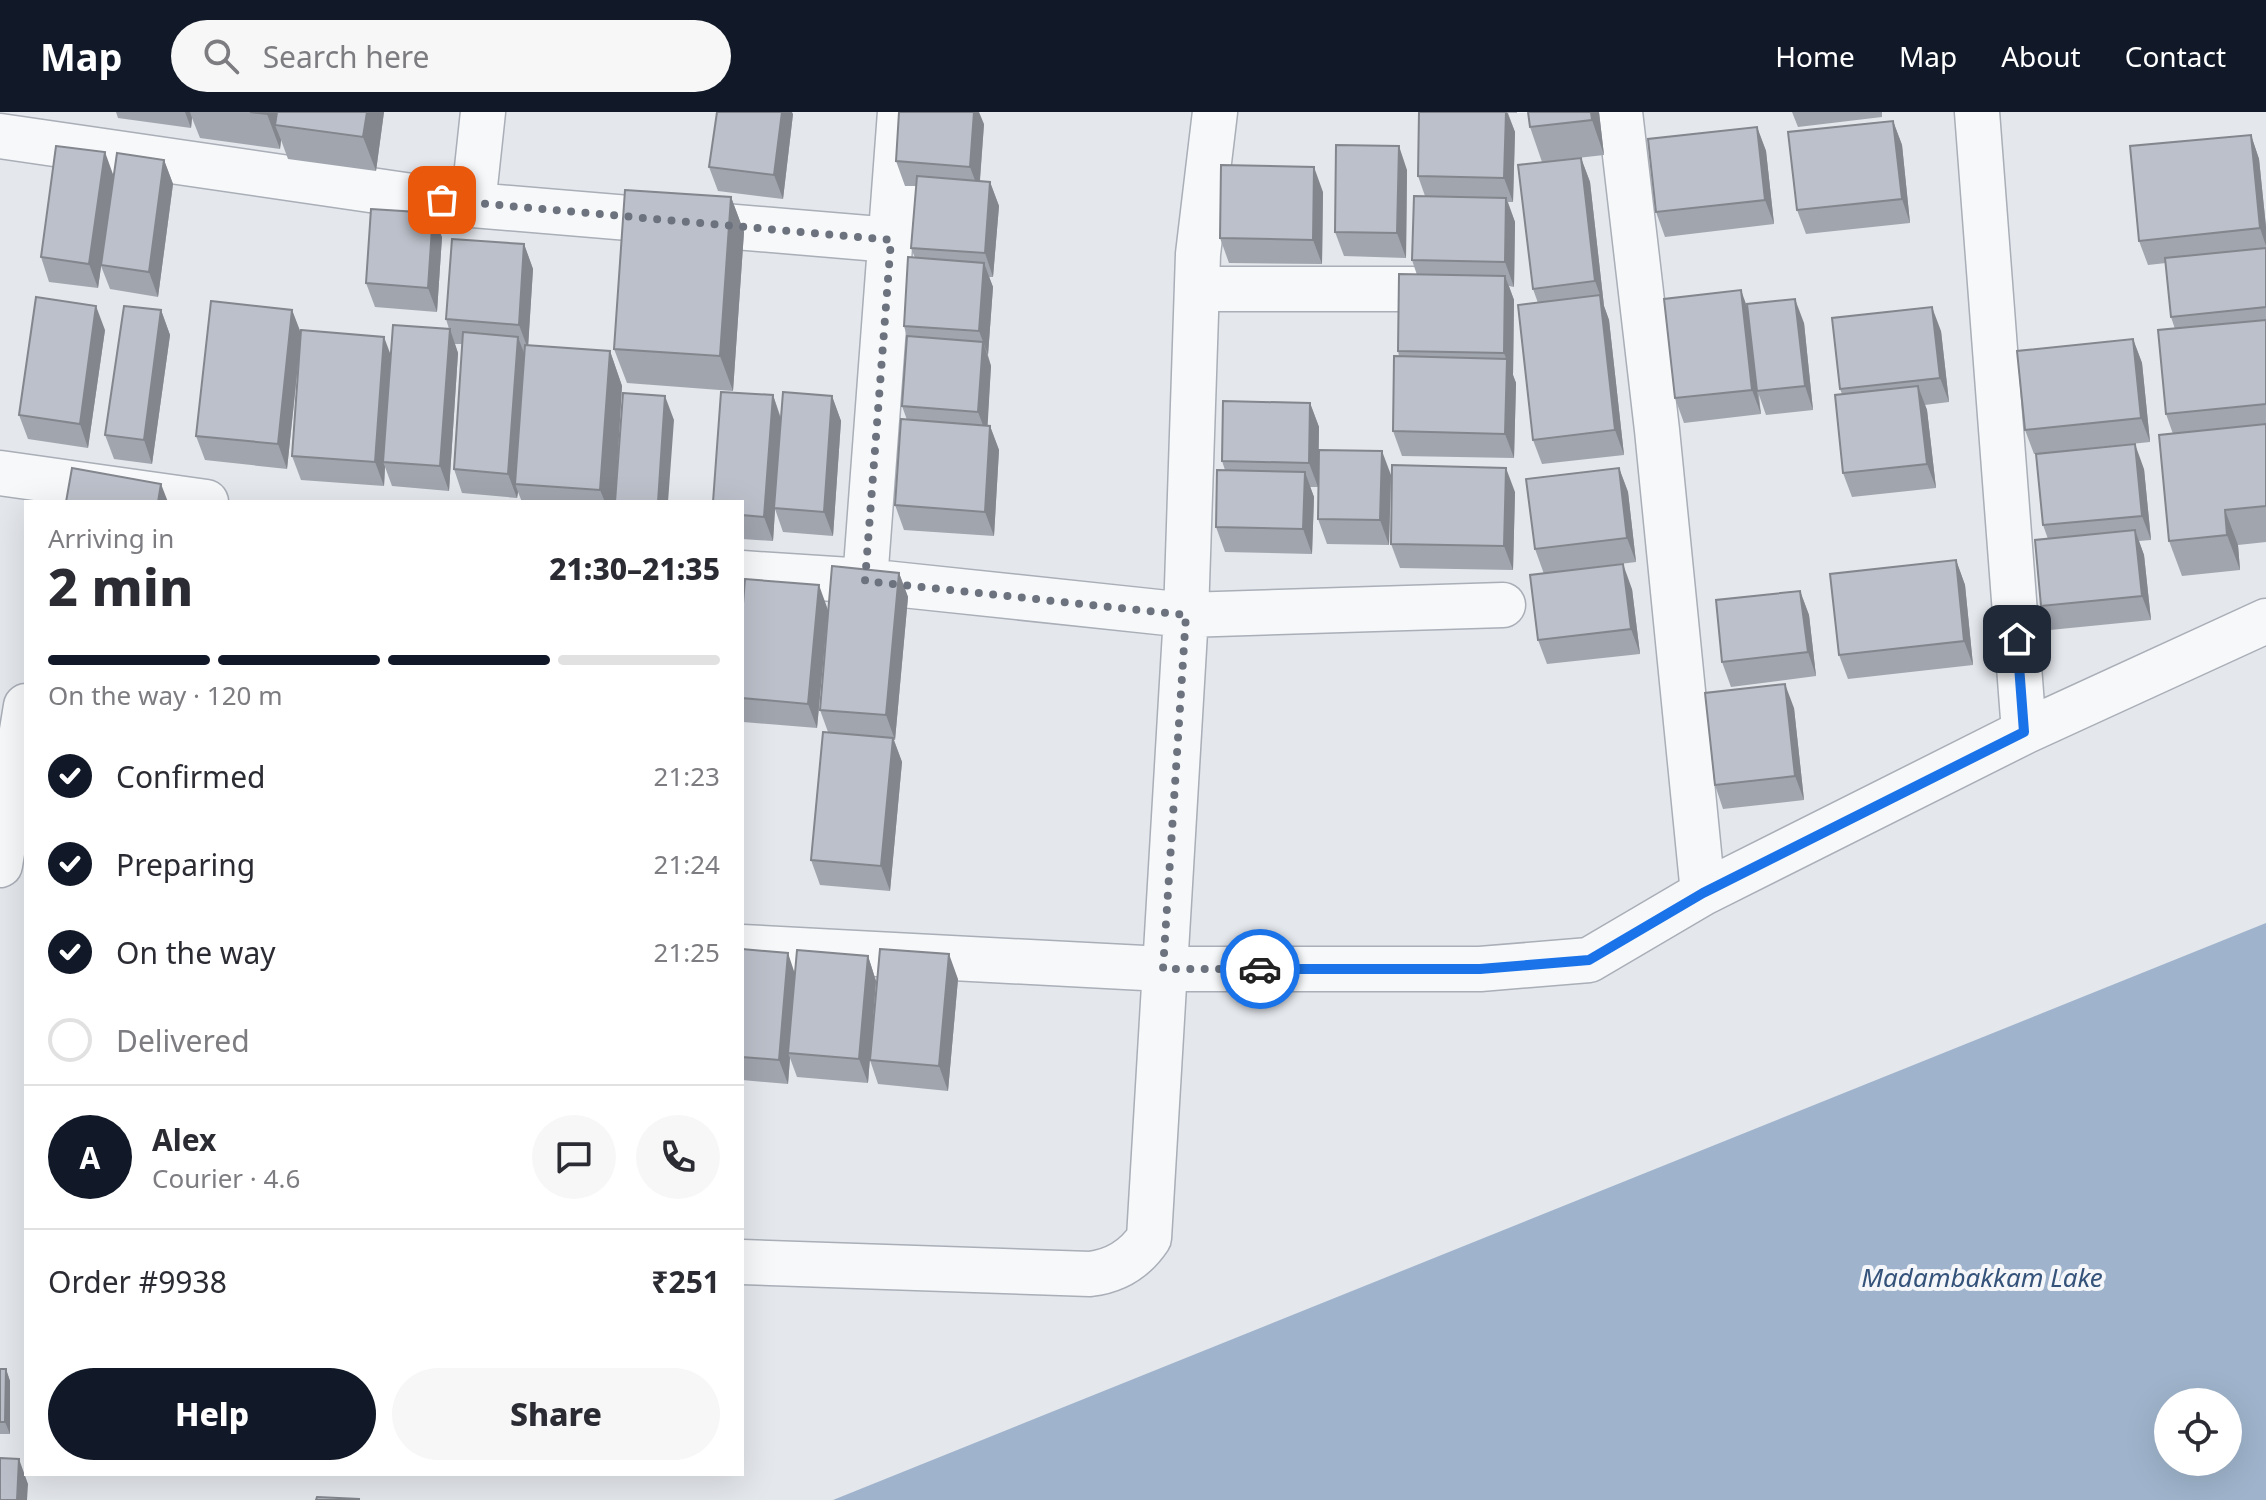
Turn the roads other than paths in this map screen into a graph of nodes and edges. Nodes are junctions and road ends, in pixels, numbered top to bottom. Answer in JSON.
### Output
{"nodes":[{"id":1,"x":483,"y":112,"type":"edge"},
{"id":2,"x":900,"y":112,"type":"edge"},
{"id":3,"x":1215,"y":112,"type":"edge"},
{"id":4,"x":1620,"y":112,"type":"edge"},
{"id":5,"x":1977,"y":112,"type":"edge"},
{"id":6,"x":0,"y":136,"type":"edge"},
{"id":7,"x":473,"y":205,"type":"junction"},
{"id":8,"x":891,"y":240,"type":"junction"},
{"id":9,"x":1198,"y":289,"type":"junction"},
{"id":10,"x":1413,"y":289,"type":"edge"},
{"id":11,"x":0,"y":473,"type":"edge"},
{"id":12,"x":61,"y":492,"type":"edge"},
{"id":13,"x":177,"y":500,"type":"edge"},
{"id":14,"x":744,"y":573,"type":"edge"},
{"id":15,"x":865,"y":581,"type":"junction"},
{"id":16,"x":1503,"y":605,"type":"dead end"},
{"id":17,"x":1186,"y":615,"type":"junction"},
{"id":18,"x":2266,"y":621,"type":"edge"},
{"id":19,"x":24,"y":718,"type":"edge"},
{"id":20,"x":2024,"y":732,"type":"junction"},
{"id":21,"x":0,"y":865,"type":"edge"},
{"id":22,"x":1703,"y":893,"type":"junction"},
{"id":23,"x":744,"y":947,"type":"edge"},
{"id":24,"x":1163,"y":969,"type":"junction"},
{"id":25,"x":744,"y":1262,"type":"edge"}],
"edges":[{"from":1,"to":7,"type":"street"},
{"from":2,"to":8,"type":"street"},
{"from":3,"to":9,"type":"street"},
{"from":4,"to":22,"type":"street"},
{"from":5,"to":20,"type":"street"},
{"from":6,"to":7,"type":"street"},
{"from":7,"to":8,"type":"street"},
{"from":8,"to":15,"type":"street"},
{"from":9,"to":10,"type":"street"},
{"from":9,"to":17,"type":"street"},
{"from":11,"to":12,"type":"street"},
{"from":12,"to":13,"type":"street"},
{"from":14,"to":15,"type":"street"},
{"from":15,"to":17,"type":"street"},
{"from":16,"to":17,"type":"street"},
{"from":17,"to":24,"type":"street"},
{"from":18,"to":20,"type":"street"},
{"from":19,"to":21,"type":"street"},
{"from":20,"to":22,"type":"street"},
{"from":22,"to":24,"type":"street"},
{"from":23,"to":24,"type":"street"},
{"from":24,"to":25,"type":"street"}]}
